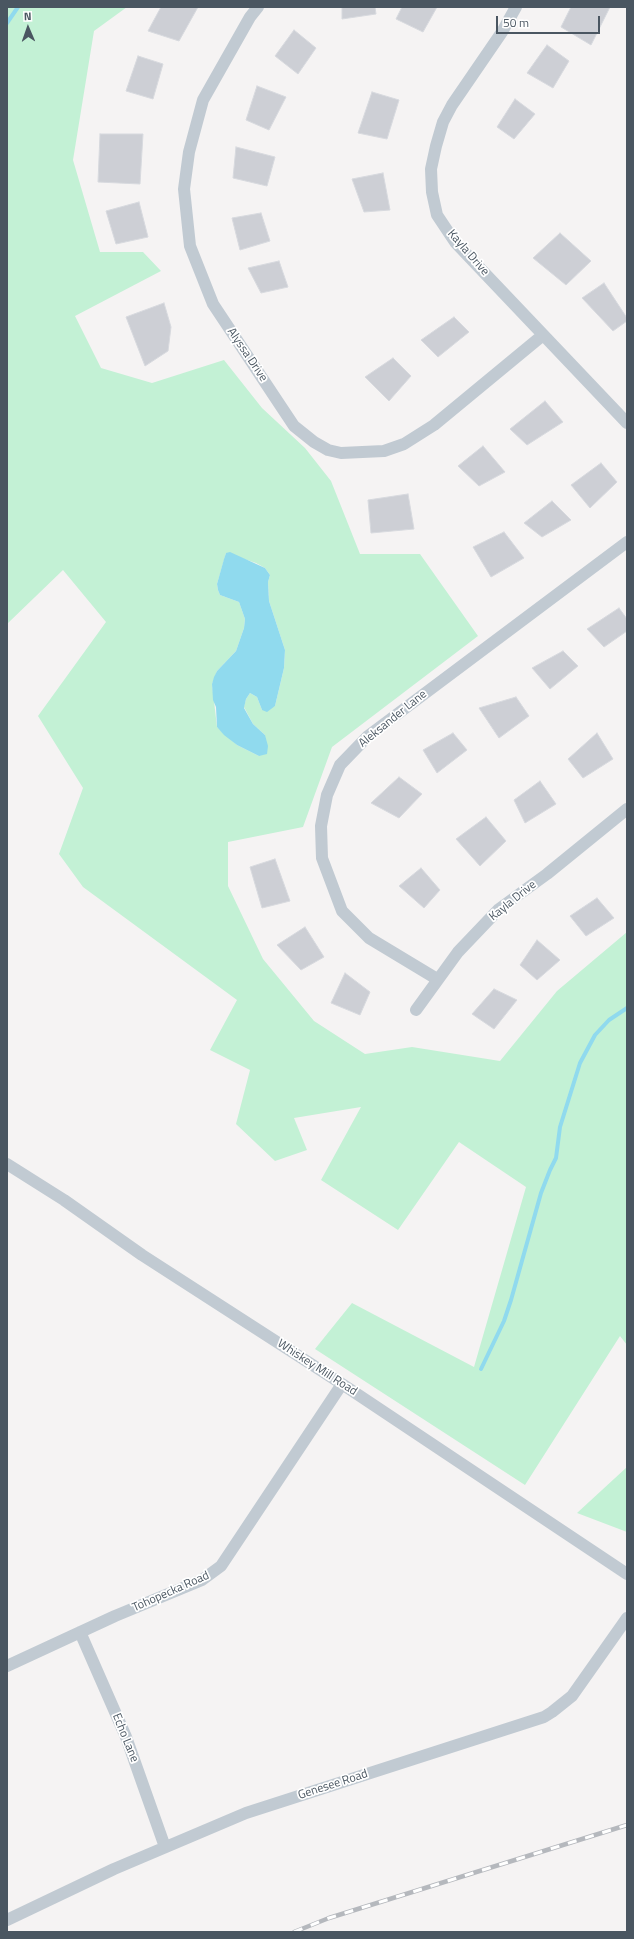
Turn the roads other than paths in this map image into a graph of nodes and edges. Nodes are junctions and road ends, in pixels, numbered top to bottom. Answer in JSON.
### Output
{"nodes":[{"id":1,"x":258,"y":7,"type":"edge"},
{"id":2,"x":516,"y":7,"type":"edge"},
{"id":3,"x":543,"y":335,"type":"junction"},
{"id":4,"x":627,"y":423,"type":"edge"},
{"id":5,"x":627,"y":542,"type":"edge"},
{"id":6,"x":627,"y":809,"type":"edge"},
{"id":7,"x":438,"y":979,"type":"junction"},
{"id":8,"x":416,"y":1010,"type":"dead end"},
{"id":9,"x":7,"y":1164,"type":"edge"},
{"id":10,"x":342,"y":1384,"type":"junction"},
{"id":11,"x":627,"y":1574,"type":"edge"},
{"id":12,"x":627,"y":1618,"type":"edge"},
{"id":13,"x":80,"y":1632,"type":"junction"},
{"id":14,"x":7,"y":1666,"type":"edge"},
{"id":15,"x":165,"y":1847,"type":"junction"},
{"id":16,"x":7,"y":1920,"type":"edge"}],
"edges":[{"from":1,"to":3,"type":"street","name":"Alyssa Drive"},
{"from":2,"to":3,"type":"street","name":"Kayla Drive"},
{"from":3,"to":4,"type":"street","name":"Kayla Drive"},
{"from":5,"to":7,"type":"street","name":"Aleksander Lane"},
{"from":6,"to":7,"type":"street","name":"Kayla Drive"},
{"from":7,"to":8,"type":"street","name":"Kayla Drive"},
{"from":9,"to":10,"type":"street","name":"Whiskey Mill Road"},
{"from":10,"to":11,"type":"street","name":"Whiskey Mill Road"},
{"from":10,"to":13,"type":"street","name":"Tohopecka Road"},
{"from":12,"to":15,"type":"street","name":"Genesee Road"},
{"from":13,"to":14,"type":"street","name":"Tohopecka Road"},
{"from":13,"to":15,"type":"street","name":"Echo Lane"},
{"from":15,"to":16,"type":"street","name":"Genesee Road"}]}
